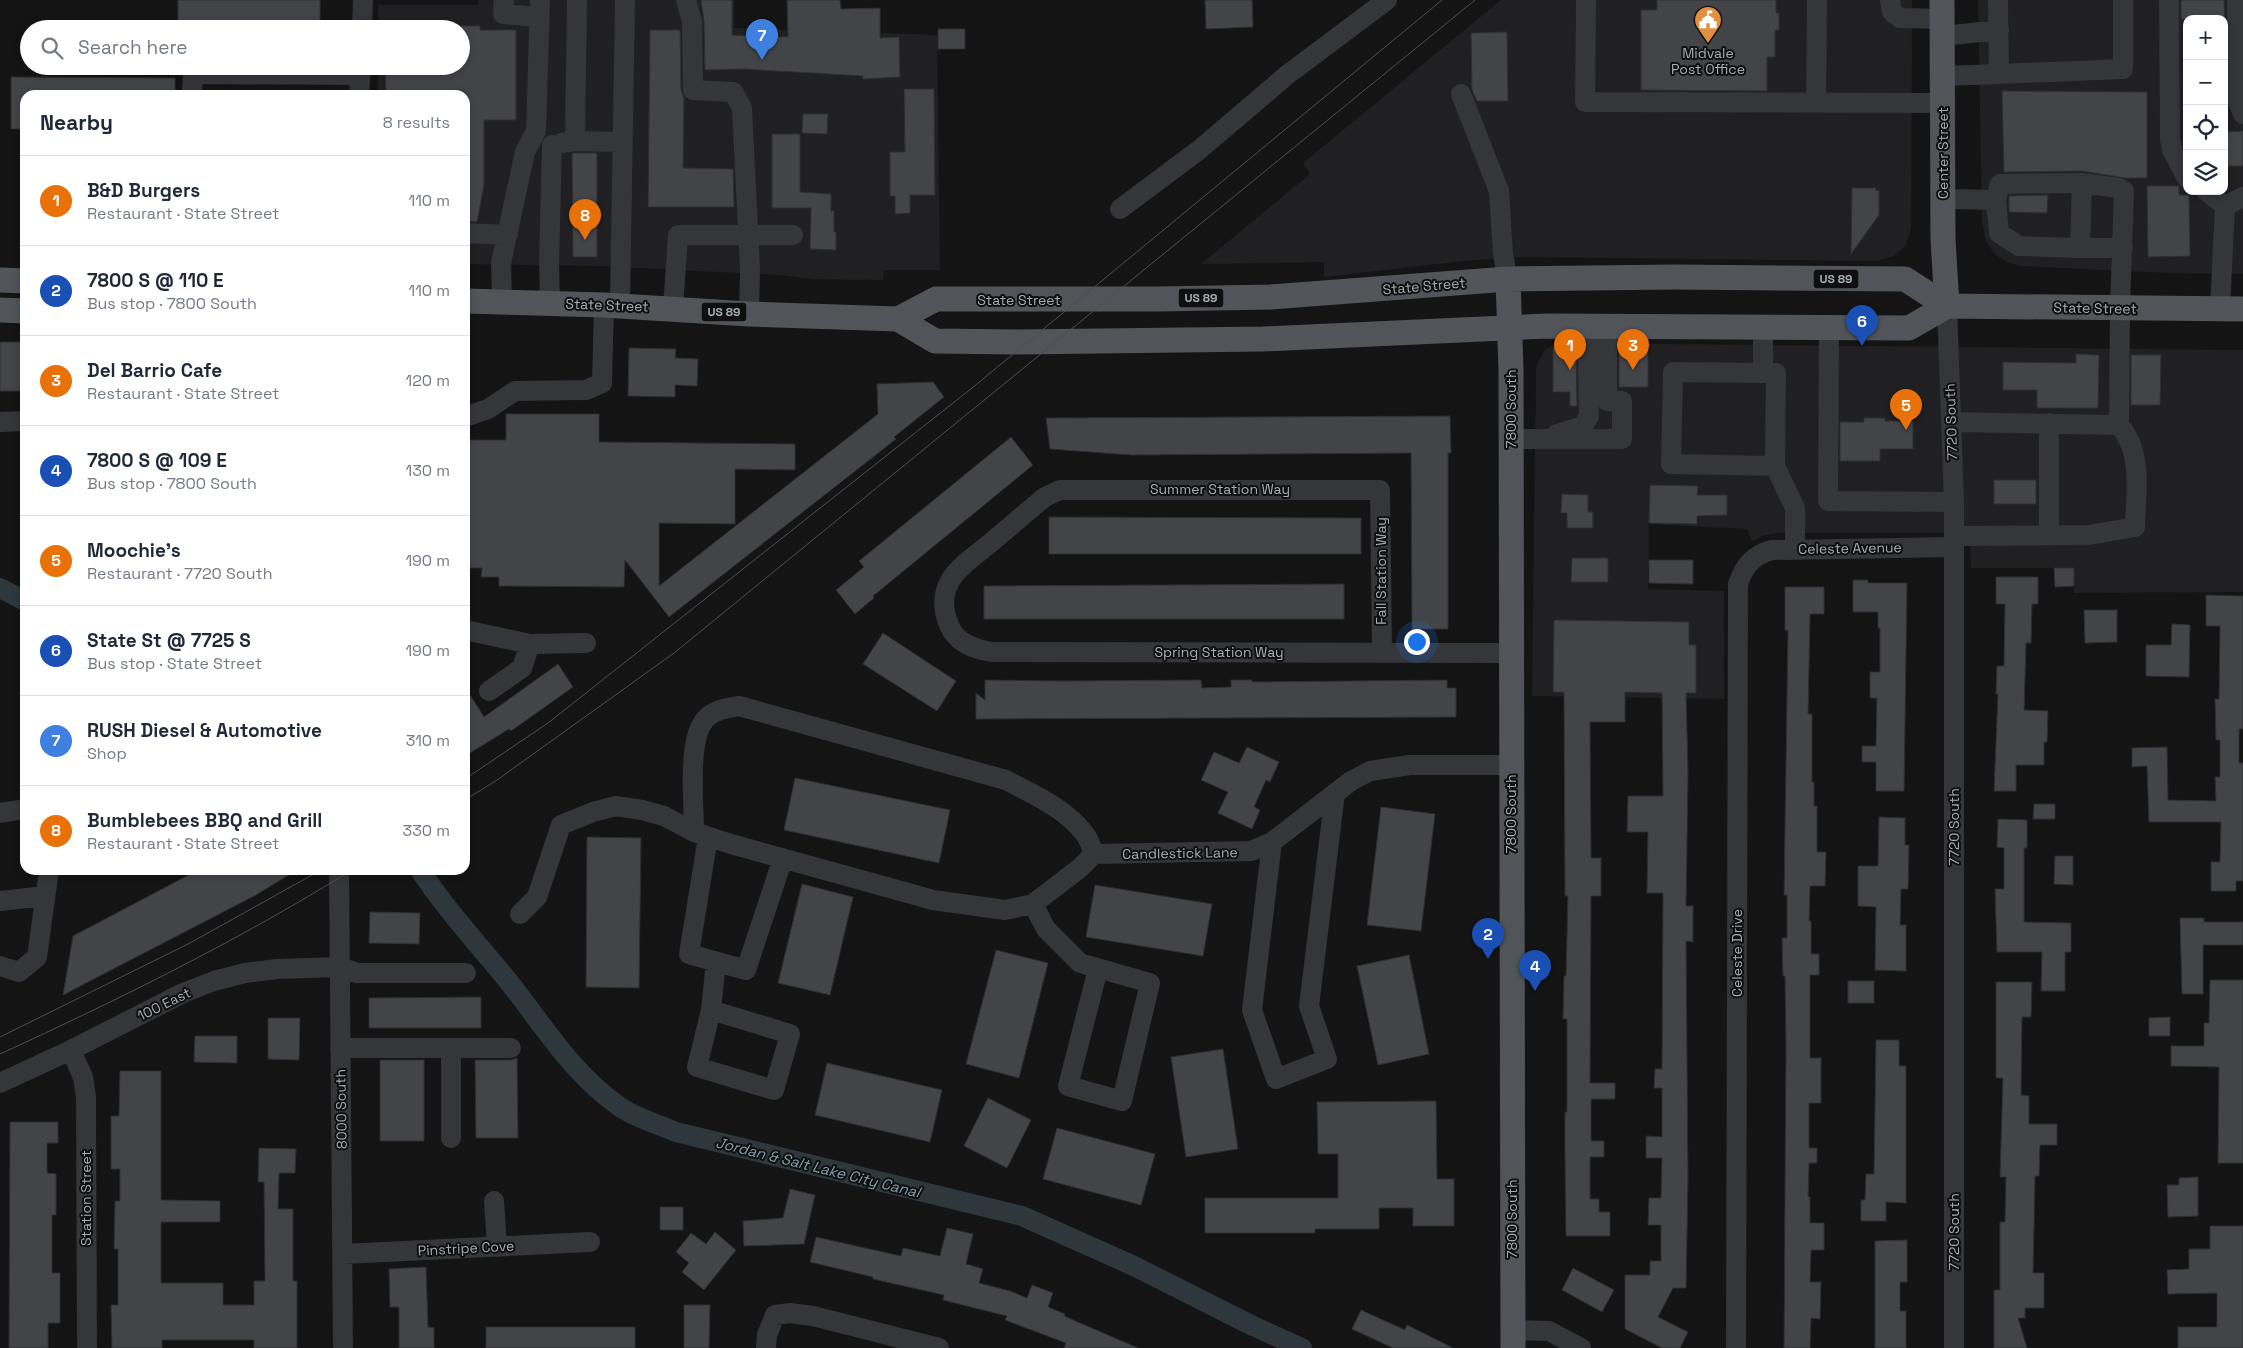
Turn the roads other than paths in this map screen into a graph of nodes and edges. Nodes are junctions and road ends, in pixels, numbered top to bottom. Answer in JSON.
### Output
{"nodes":[{"id":1,"x":363,"y":0,"type":"edge"},
{"id":2,"x":504,"y":0,"type":"edge"},
{"id":3,"x":577,"y":0,"type":"edge"},
{"id":4,"x":626,"y":0,"type":"edge"},
{"id":5,"x":686,"y":0,"type":"edge"},
{"id":6,"x":1387,"y":0,"type":"edge"},
{"id":7,"x":1586,"y":0,"type":"edge"},
{"id":8,"x":1817,"y":0,"type":"edge"},
{"id":9,"x":1890,"y":0,"type":"edge"},
{"id":10,"x":1998,"y":0,"type":"edge"},
{"id":11,"x":2123,"y":0,"type":"edge"},
{"id":12,"x":2170,"y":0,"type":"edge"},
{"id":13,"x":2237,"y":0,"type":"edge"},
{"id":14,"x":540,"y":8,"type":"edge"},
{"id":15,"x":1942,"y":18,"type":"edge"},
{"id":16,"x":362,"y":20,"type":"edge"},
{"id":17,"x":1998,"y":30,"type":"junction"},
{"id":18,"x":1999,"y":74,"type":"junction"},
{"id":19,"x":193,"y":75,"type":"edge"},
{"id":20,"x":226,"y":75,"type":"edge"},
{"id":21,"x":1942,"y":76,"type":"junction"},
{"id":22,"x":360,"y":79,"type":"edge"},
{"id":23,"x":192,"y":90,"type":"edge"},
{"id":24,"x":1461,"y":94,"type":"dead end"},
{"id":25,"x":1816,"y":102,"type":"junction"},
{"id":26,"x":1943,"y":103,"type":"junction"},
{"id":27,"x":2243,"y":114,"type":"edge"},
{"id":28,"x":536,"y":131,"type":"junction"},
{"id":29,"x":575,"y":140,"type":"junction"},
{"id":30,"x":622,"y":142,"type":"junction"},
{"id":31,"x":552,"y":145,"type":"junction"},
{"id":32,"x":2183,"y":171,"type":"edge"},
{"id":33,"x":2082,"y":183,"type":"junction"},
{"id":34,"x":2211,"y":195,"type":"edge"},
{"id":35,"x":2243,"y":197,"type":"edge"},
{"id":36,"x":1943,"y":199,"type":"junction"},
{"id":37,"x":1996,"y":200,"type":"junction"},
{"id":38,"x":2224,"y":206,"type":"junction"},
{"id":39,"x":1120,"y":209,"type":"dead end"},
{"id":40,"x":470,"y":233,"type":"edge"},
{"id":41,"x":508,"y":235,"type":"junction"},
{"id":42,"x":749,"y":235,"type":"junction"},
{"id":43,"x":793,"y":235,"type":"dead end"},
{"id":44,"x":2080,"y":248,"type":"junction"},
{"id":45,"x":2123,"y":248,"type":"junction"},
{"id":46,"x":1508,"y":279,"type":"junction"},
{"id":47,"x":0,"y":280,"type":"edge"},
{"id":48,"x":20,"y":281,"type":"edge"},
{"id":49,"x":470,"y":301,"type":"edge"},
{"id":50,"x":502,"y":302,"type":"junction"},
{"id":51,"x":550,"y":303,"type":"junction"},
{"id":52,"x":612,"y":305,"type":"junction"},
{"id":53,"x":1947,"y":306,"type":"junction"},
{"id":54,"x":673,"y":308,"type":"junction"},
{"id":55,"x":2120,"y":308,"type":"junction"},
{"id":56,"x":2232,"y":309,"type":"edge"},
{"id":57,"x":0,"y":310,"type":"edge"},
{"id":58,"x":20,"y":311,"type":"edge"},
{"id":59,"x":749,"y":314,"type":"junction"},
{"id":60,"x":898,"y":318,"type":"junction"},
{"id":61,"x":1597,"y":327,"type":"junction"},
{"id":62,"x":1763,"y":327,"type":"junction"},
{"id":63,"x":1510,"y":328,"type":"junction"},
{"id":64,"x":1829,"y":328,"type":"junction"},
{"id":65,"x":1763,"y":374,"type":"junction"},
{"id":66,"x":470,"y":416,"type":"edge"},
{"id":67,"x":20,"y":421,"type":"edge"},
{"id":68,"x":0,"y":422,"type":"edge"},
{"id":69,"x":1952,"y":422,"type":"junction"},
{"id":70,"x":2049,"y":423,"type":"junction"},
{"id":71,"x":2119,"y":425,"type":"junction"},
{"id":72,"x":1546,"y":439,"type":"junction"},
{"id":73,"x":1511,"y":440,"type":"junction"},
{"id":74,"x":1775,"y":466,"type":"junction"},
{"id":75,"x":1380,"y":490,"type":"joint"},
{"id":76,"x":1954,"y":502,"type":"junction"},
{"id":77,"x":2049,"y":535,"type":"junction"},
{"id":78,"x":1954,"y":542,"type":"junction"},
{"id":79,"x":1795,"y":549,"type":"junction"},
{"id":80,"x":1749,"y":562,"type":"joint"},
{"id":81,"x":945,"y":615,"type":"joint"},
{"id":82,"x":470,"y":631,"type":"edge"},
{"id":83,"x":586,"y":643,"type":"dead end"},
{"id":84,"x":530,"y":644,"type":"junction"},
{"id":85,"x":1382,"y":652,"type":"junction"},
{"id":86,"x":1511,"y":653,"type":"junction"},
{"id":87,"x":489,"y":691,"type":"dead end"},
{"id":88,"x":1511,"y":765,"type":"junction"},
{"id":89,"x":1335,"y":793,"type":"junction"},
{"id":90,"x":20,"y":810,"type":"edge"},
{"id":91,"x":0,"y":813,"type":"edge"},
{"id":92,"x":701,"y":834,"type":"junction"},
{"id":93,"x":1272,"y":842,"type":"junction"},
{"id":94,"x":1094,"y":854,"type":"junction"},
{"id":95,"x":783,"y":858,"type":"junction"},
{"id":96,"x":48,"y":875,"type":"edge"},
{"id":97,"x":339,"y":875,"type":"edge"},
{"id":98,"x":45,"y":896,"type":"junction"},
{"id":99,"x":0,"y":901,"type":"edge"},
{"id":100,"x":1033,"y":904,"type":"junction"},
{"id":101,"x":520,"y":914,"type":"dead end"},
{"id":102,"x":716,"y":962,"type":"junction"},
{"id":103,"x":0,"y":966,"type":"edge"},
{"id":104,"x":340,"y":967,"type":"junction"},
{"id":105,"x":1098,"y":969,"type":"junction"},
{"id":106,"x":466,"y":973,"type":"dead end"},
{"id":107,"x":712,"y":1010,"type":"junction"},
{"id":108,"x":340,"y":1048,"type":"junction"},
{"id":109,"x":451,"y":1048,"type":"junction"},
{"id":110,"x":511,"y":1048,"type":"dead end"},
{"id":111,"x":71,"y":1050,"type":"junction"},
{"id":112,"x":0,"y":1084,"type":"edge"},
{"id":113,"x":451,"y":1138,"type":"dead end"},
{"id":114,"x":494,"y":1201,"type":"dead end"},
{"id":115,"x":590,"y":1242,"type":"dead end"},
{"id":116,"x":497,"y":1246,"type":"junction"},
{"id":117,"x":343,"y":1254,"type":"junction"},
{"id":118,"x":1513,"y":1339,"type":"edge"},
{"id":119,"x":87,"y":1348,"type":"edge"},
{"id":120,"x":343,"y":1348,"type":"edge"},
{"id":121,"x":766,"y":1348,"type":"edge"},
{"id":122,"x":939,"y":1348,"type":"edge"},
{"id":123,"x":1581,"y":1348,"type":"edge"},
{"id":124,"x":1736,"y":1348,"type":"edge"},
{"id":125,"x":1954,"y":1348,"type":"edge"}],
"edges":[{"from":1,"to":16,"type":"street"},
{"from":2,"to":14,"type":"street"},
{"from":3,"to":29,"type":"street"},
{"from":4,"to":30,"type":"street"},
{"from":5,"to":42,"type":"street"},
{"from":6,"to":39,"type":"street"},
{"from":7,"to":25,"type":"street"},
{"from":8,"to":25,"type":"street"},
{"from":9,"to":15,"type":"street"},
{"from":10,"to":17,"type":"street"},
{"from":11,"to":18,"type":"street"},
{"from":12,"to":32,"type":"street"},
{"from":13,"to":27,"type":"street"},
{"from":14,"to":28,"type":"street"},
{"from":15,"to":17,"type":"street"},
{"from":15,"to":21,"type":"main road","name":"Center Street"},
{"from":17,"to":18,"type":"street"},
{"from":18,"to":21,"type":"street"},
{"from":19,"to":23,"type":"street"},
{"from":20,"to":22,"type":"street"},
{"from":21,"to":26,"type":"main road","name":"Center Street"},
{"from":24,"to":46,"type":"street"},
{"from":25,"to":26,"type":"street"},
{"from":26,"to":36,"type":"main road","name":"Center Street"},
{"from":28,"to":31,"type":"street"},
{"from":28,"to":41,"type":"street"},
{"from":29,"to":30,"type":"street"},
{"from":29,"to":31,"type":"street"},
{"from":30,"to":52,"type":"street"},
{"from":31,"to":51,"type":"street"},
{"from":33,"to":37,"type":"street"},
{"from":33,"to":44,"type":"street"},
{"from":33,"to":45,"type":"street"},
{"from":34,"to":38,"type":"street"},
{"from":35,"to":38,"type":"street"},
{"from":36,"to":37,"type":"street"},
{"from":36,"to":53,"type":"main road","name":"Center Street"},
{"from":37,"to":44,"type":"street"},
{"from":38,"to":56,"type":"street"},
{"from":40,"to":41,"type":"street"},
{"from":41,"to":50,"type":"street"},
{"from":42,"to":43,"type":"street"},
{"from":42,"to":54,"type":"street"},
{"from":42,"to":59,"type":"street"},
{"from":44,"to":45,"type":"street"},
{"from":45,"to":55,"type":"street"},
{"from":46,"to":53,"type":"main road","name":"State Street","number":"US 89"},
{"from":46,"to":60,"type":"main road","name":"State Street","number":"US 89"},
{"from":46,"to":63,"type":"main road","name":"7800 South"},
{"from":47,"to":48,"type":"main road"},
{"from":49,"to":50,"type":"main road","name":"State Street","number":"US 89"},
{"from":50,"to":51,"type":"main road","name":"State Street","number":"US 89"},
{"from":51,"to":52,"type":"main road","name":"State Street","number":"US 89"},
{"from":52,"to":54,"type":"main road","name":"State Street","number":"US 89"},
{"from":52,"to":66,"type":"street"},
{"from":53,"to":55,"type":"main road","name":"State Street"},
{"from":53,"to":64,"type":"main road"},
{"from":53,"to":69,"type":"street","name":"7720 South"},
{"from":54,"to":59,"type":"main road","name":"State Street","number":"US 89"},
{"from":55,"to":56,"type":"main road","name":"State Street"},
{"from":55,"to":71,"type":"street"},
{"from":57,"to":58,"type":"main road"},
{"from":59,"to":60,"type":"main road","name":"State Street","number":"US 89"},
{"from":60,"to":63,"type":"main road"},
{"from":61,"to":62,"type":"main road"},
{"from":61,"to":63,"type":"main road"},
{"from":61,"to":72,"type":"street"},
{"from":61,"to":72,"type":"street"},
{"from":62,"to":64,"type":"main road"},
{"from":62,"to":65,"type":"street"},
{"from":63,"to":73,"type":"main road","name":"7800 South"},
{"from":64,"to":76,"type":"street"},
{"from":65,"to":74,"type":"street"},
{"from":65,"to":74,"type":"street"},
{"from":67,"to":68,"type":"street"},
{"from":69,"to":70,"type":"street"},
{"from":69,"to":76,"type":"street","name":"7720 South"},
{"from":70,"to":71,"type":"street"},
{"from":70,"to":77,"type":"street"},
{"from":71,"to":77,"type":"street","name":"Celeste Avenue"},
{"from":72,"to":73,"type":"street"},
{"from":73,"to":86,"type":"main road","name":"7800 South"},
{"from":74,"to":79,"type":"street"},
{"from":75,"to":81,"type":"street","name":"Summer Station Way"},
{"from":75,"to":85,"type":"street","name":"Fall Station Way"},
{"from":76,"to":78,"type":"street","name":"7720 South"},
{"from":77,"to":78,"type":"street","name":"Celeste Avenue"},
{"from":78,"to":79,"type":"street","name":"Celeste Avenue"},
{"from":78,"to":125,"type":"street","name":"7720 South"},
{"from":79,"to":80,"type":"street","name":"Celeste Avenue"},
{"from":80,"to":124,"type":"street","name":"Celeste Drive"},
{"from":81,"to":85,"type":"street","name":"Spring Station Way"},
{"from":82,"to":84,"type":"street"},
{"from":83,"to":84,"type":"street"},
{"from":84,"to":87,"type":"street"},
{"from":85,"to":86,"type":"street","name":"Spring Station Way"},
{"from":86,"to":88,"type":"main road","name":"7800 South"},
{"from":88,"to":89,"type":"street","name":"Candlestick Lane"},
{"from":88,"to":118,"type":"main road","name":"7800 South"},
{"from":89,"to":93,"type":"street","name":"Candlestick Lane"},
{"from":89,"to":93,"type":"street"},
{"from":90,"to":91,"type":"street"},
{"from":92,"to":94,"type":"street"},
{"from":92,"to":95,"type":"street"},
{"from":92,"to":101,"type":"street"},
{"from":92,"to":102,"type":"street"},
{"from":93,"to":94,"type":"street","name":"Candlestick Lane"},
{"from":94,"to":100,"type":"street"},
{"from":95,"to":100,"type":"street"},
{"from":95,"to":102,"type":"street"},
{"from":96,"to":98,"type":"street"},
{"from":97,"to":104,"type":"street","name":"8000 South"},
{"from":98,"to":99,"type":"street"},
{"from":98,"to":103,"type":"street"},
{"from":100,"to":105,"type":"street"},
{"from":102,"to":107,"type":"street"},
{"from":104,"to":106,"type":"street","name":"100 East"},
{"from":104,"to":108,"type":"street","name":"8000 South"},
{"from":104,"to":111,"type":"street","name":"100 East"},
{"from":105,"to":105,"type":"street"},
{"from":107,"to":107,"type":"street"},
{"from":108,"to":109,"type":"street"},
{"from":108,"to":117,"type":"street","name":"8000 South"},
{"from":109,"to":110,"type":"street"},
{"from":109,"to":113,"type":"street"},
{"from":111,"to":112,"type":"street","name":"100 East"},
{"from":111,"to":119,"type":"street","name":"Station Street"},
{"from":114,"to":116,"type":"street"},
{"from":115,"to":116,"type":"street","name":"Pinstripe Cove"},
{"from":116,"to":117,"type":"street","name":"Pinstripe Cove"},
{"from":117,"to":120,"type":"street","name":"8000 South"},
{"from":118,"to":123,"type":"street"},
{"from":121,"to":122,"type":"street"}]}
